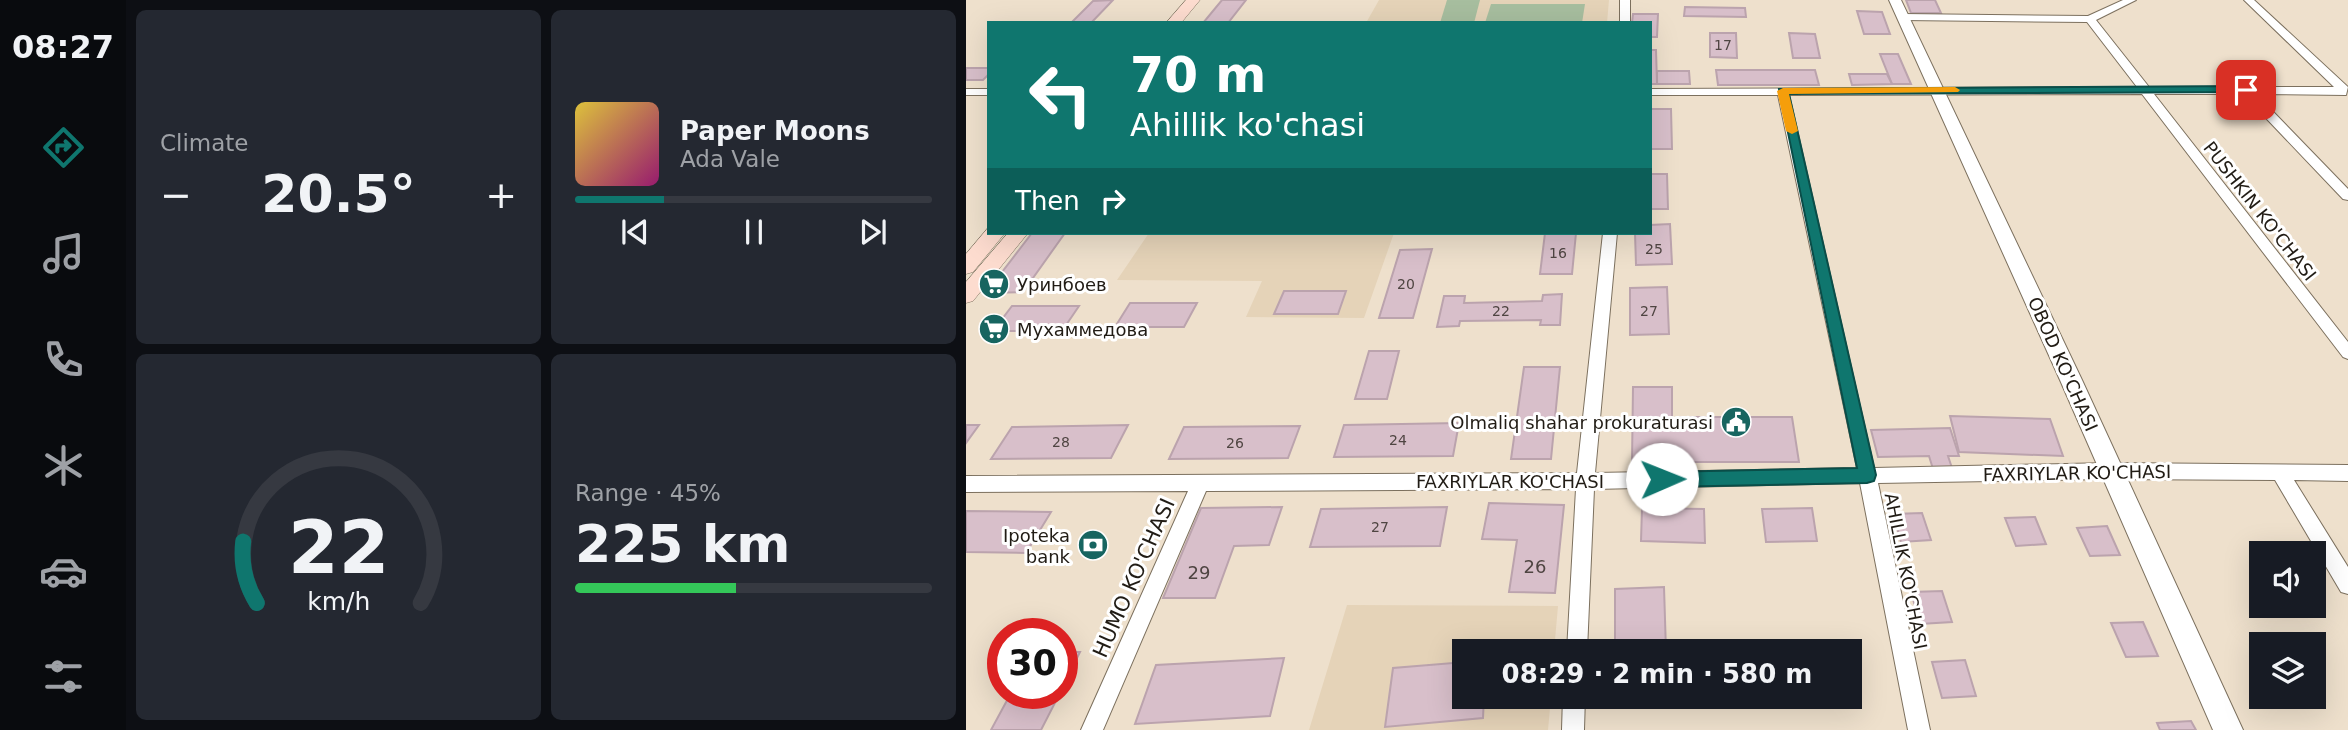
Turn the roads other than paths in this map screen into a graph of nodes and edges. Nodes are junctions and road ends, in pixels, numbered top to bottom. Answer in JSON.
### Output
{"nodes":[{"id":1,"x":1193,"y":0,"type":"edge"},
{"id":2,"x":1209,"y":0,"type":"edge"},
{"id":3,"x":1625,"y":0,"type":"edge"},
{"id":4,"x":2131,"y":0,"type":"edge"},
{"id":5,"x":2249,"y":0,"type":"edge"},
{"id":6,"x":1899,"y":8,"type":"edge"},
{"id":7,"x":2090,"y":19,"type":"junction"},
{"id":8,"x":1175,"y":21,"type":"edge"},
{"id":9,"x":1192,"y":21,"type":"edge"},
{"id":10,"x":1625,"y":21,"type":"edge"},
{"id":11,"x":1937,"y":90,"type":"junction"},
{"id":12,"x":2144,"y":90,"type":"junction"},
{"id":13,"x":2246,"y":90,"type":"junction"},
{"id":14,"x":1783,"y":91,"type":"junction"},
{"id":15,"x":2347,"y":91,"type":"edge"},
{"id":16,"x":966,"y":92,"type":"edge"},
{"id":17,"x":987,"y":92,"type":"edge"},
{"id":18,"x":1652,"y":92,"type":"edge"},
{"id":19,"x":2348,"y":196,"type":"edge"},
{"id":20,"x":993,"y":235,"type":"edge"},
{"id":21,"x":1016,"y":235,"type":"edge"},
{"id":22,"x":1610,"y":235,"type":"edge"},
{"id":23,"x":966,"y":267,"type":"edge"},
{"id":24,"x":966,"y":296,"type":"edge"},
{"id":25,"x":2348,"y":353,"type":"edge"},
{"id":26,"x":2110,"y":471,"type":"junction"},
{"id":27,"x":2280,"y":472,"type":"junction"},
{"id":28,"x":2348,"y":473,"type":"edge"},
{"id":29,"x":1867,"y":475,"type":"junction"},
{"id":30,"x":1585,"y":481,"type":"junction"},
{"id":31,"x":1200,"y":483,"type":"junction"},
{"id":32,"x":966,"y":484,"type":"edge"},
{"id":33,"x":2348,"y":585,"type":"edge"},
{"id":34,"x":1578,"y":639,"type":"edge"},
{"id":35,"x":1574,"y":709,"type":"edge"},
{"id":36,"x":1092,"y":730,"type":"edge"},
{"id":37,"x":1573,"y":730,"type":"edge"},
{"id":38,"x":1919,"y":730,"type":"edge"},
{"id":39,"x":2228,"y":730,"type":"edge"}],
"edges":[{"from":1,"to":8,"type":"main road"},
{"from":2,"to":9,"type":"main road"},
{"from":3,"to":10,"type":"street"},
{"from":4,"to":7,"type":"street"},
{"from":5,"to":15,"type":"street"},
{"from":6,"to":7,"type":"street"},
{"from":6,"to":11,"type":"street","name":"OBOD KO'CHASI"},
{"from":7,"to":12,"type":"street","name":"PUSHKIN KO'CHASI"},
{"from":11,"to":12,"type":"street"},
{"from":11,"to":14,"type":"street"},
{"from":11,"to":26,"type":"street","name":"OBOD KO'CHASI"},
{"from":12,"to":13,"type":"street"},
{"from":12,"to":25,"type":"street","name":"PUSHKIN KO'CHASI"},
{"from":13,"to":15,"type":"street"},
{"from":13,"to":19,"type":"street"},
{"from":14,"to":18,"type":"street"},
{"from":14,"to":29,"type":"street","name":"AHILLIK KO'CHASI"},
{"from":16,"to":17,"type":"street"},
{"from":20,"to":23,"type":"main road"},
{"from":21,"to":24,"type":"main road"},
{"from":22,"to":30,"type":"street"},
{"from":26,"to":27,"type":"street","name":"FAXRIYLAR KO'CHASI"},
{"from":26,"to":29,"type":"street","name":"FAXRIYLAR KO'CHASI"},
{"from":26,"to":39,"type":"street","name":"OBOD KO'CHASI"},
{"from":27,"to":28,"type":"street","name":"FAXRIYLAR KO'CHASI"},
{"from":27,"to":33,"type":"street"},
{"from":29,"to":30,"type":"street","name":"FAXRIYLAR KO'CHASI"},
{"from":29,"to":38,"type":"street","name":"AHILLIK KO'CHASI"},
{"from":30,"to":31,"type":"street","name":"FAXRIYLAR KO'CHASI"},
{"from":30,"to":34,"type":"street"},
{"from":31,"to":32,"type":"street","name":"FAXRIYLAR KO'CHASI"},
{"from":31,"to":36,"type":"street","name":"HUMO KO'CHASI"},
{"from":35,"to":37,"type":"street"}]}
